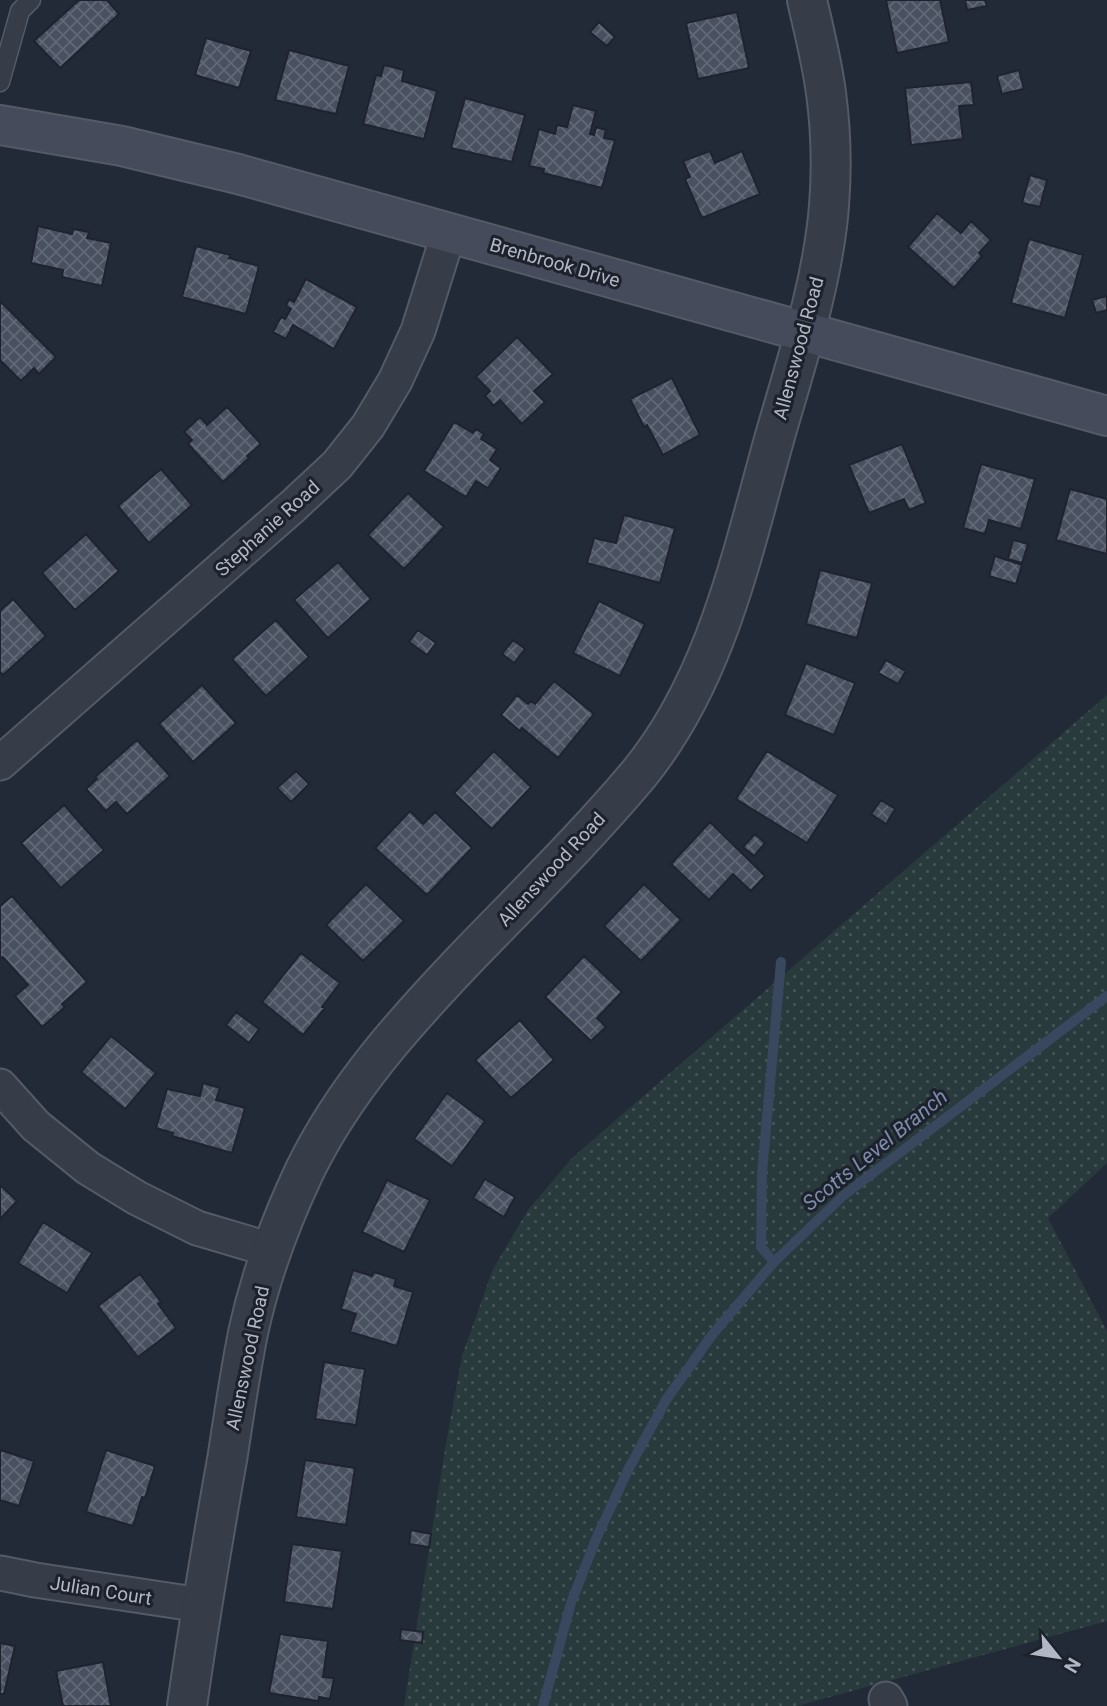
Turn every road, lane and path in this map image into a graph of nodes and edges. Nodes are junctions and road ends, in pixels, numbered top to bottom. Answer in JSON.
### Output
{"nodes":[{"id":1,"x":31,"y":0,"type":"edge"},
{"id":2,"x":807,"y":0,"type":"edge"},
{"id":3,"x":0,"y":82,"type":"edge"},
{"id":4,"x":0,"y":125,"type":"edge"},
{"id":5,"x":449,"y":232,"type":"junction"},
{"id":6,"x":805,"y":333,"type":"junction"},
{"id":7,"x":1107,"y":416,"type":"edge"},
{"id":8,"x":0,"y":763,"type":"edge"},
{"id":9,"x":0,"y":1086,"type":"edge"},
{"id":10,"x":271,"y":1250,"type":"junction"},
{"id":11,"x":0,"y":1573,"type":"edge"},
{"id":12,"x":201,"y":1605,"type":"junction"},
{"id":13,"x":187,"y":1706,"type":"edge"}],
"edges":[{"from":1,"to":3,"type":"lane"},
{"from":2,"to":6,"type":"street","name":"Allenswood Road"},
{"from":4,"to":5,"type":"main road","name":"Brenbrook Drive"},
{"from":5,"to":6,"type":"main road","name":"Brenbrook Drive"},
{"from":5,"to":8,"type":"street","name":"Stephanie Road"},
{"from":6,"to":7,"type":"main road","name":"Brenbrook Drive"},
{"from":6,"to":10,"type":"street","name":"Allenswood Road"},
{"from":9,"to":10,"type":"street"},
{"from":10,"to":12,"type":"street","name":"Allenswood Road"},
{"from":11,"to":12,"type":"street","name":"Julian Court"},
{"from":12,"to":13,"type":"street","name":"Allenswood Road"}]}
